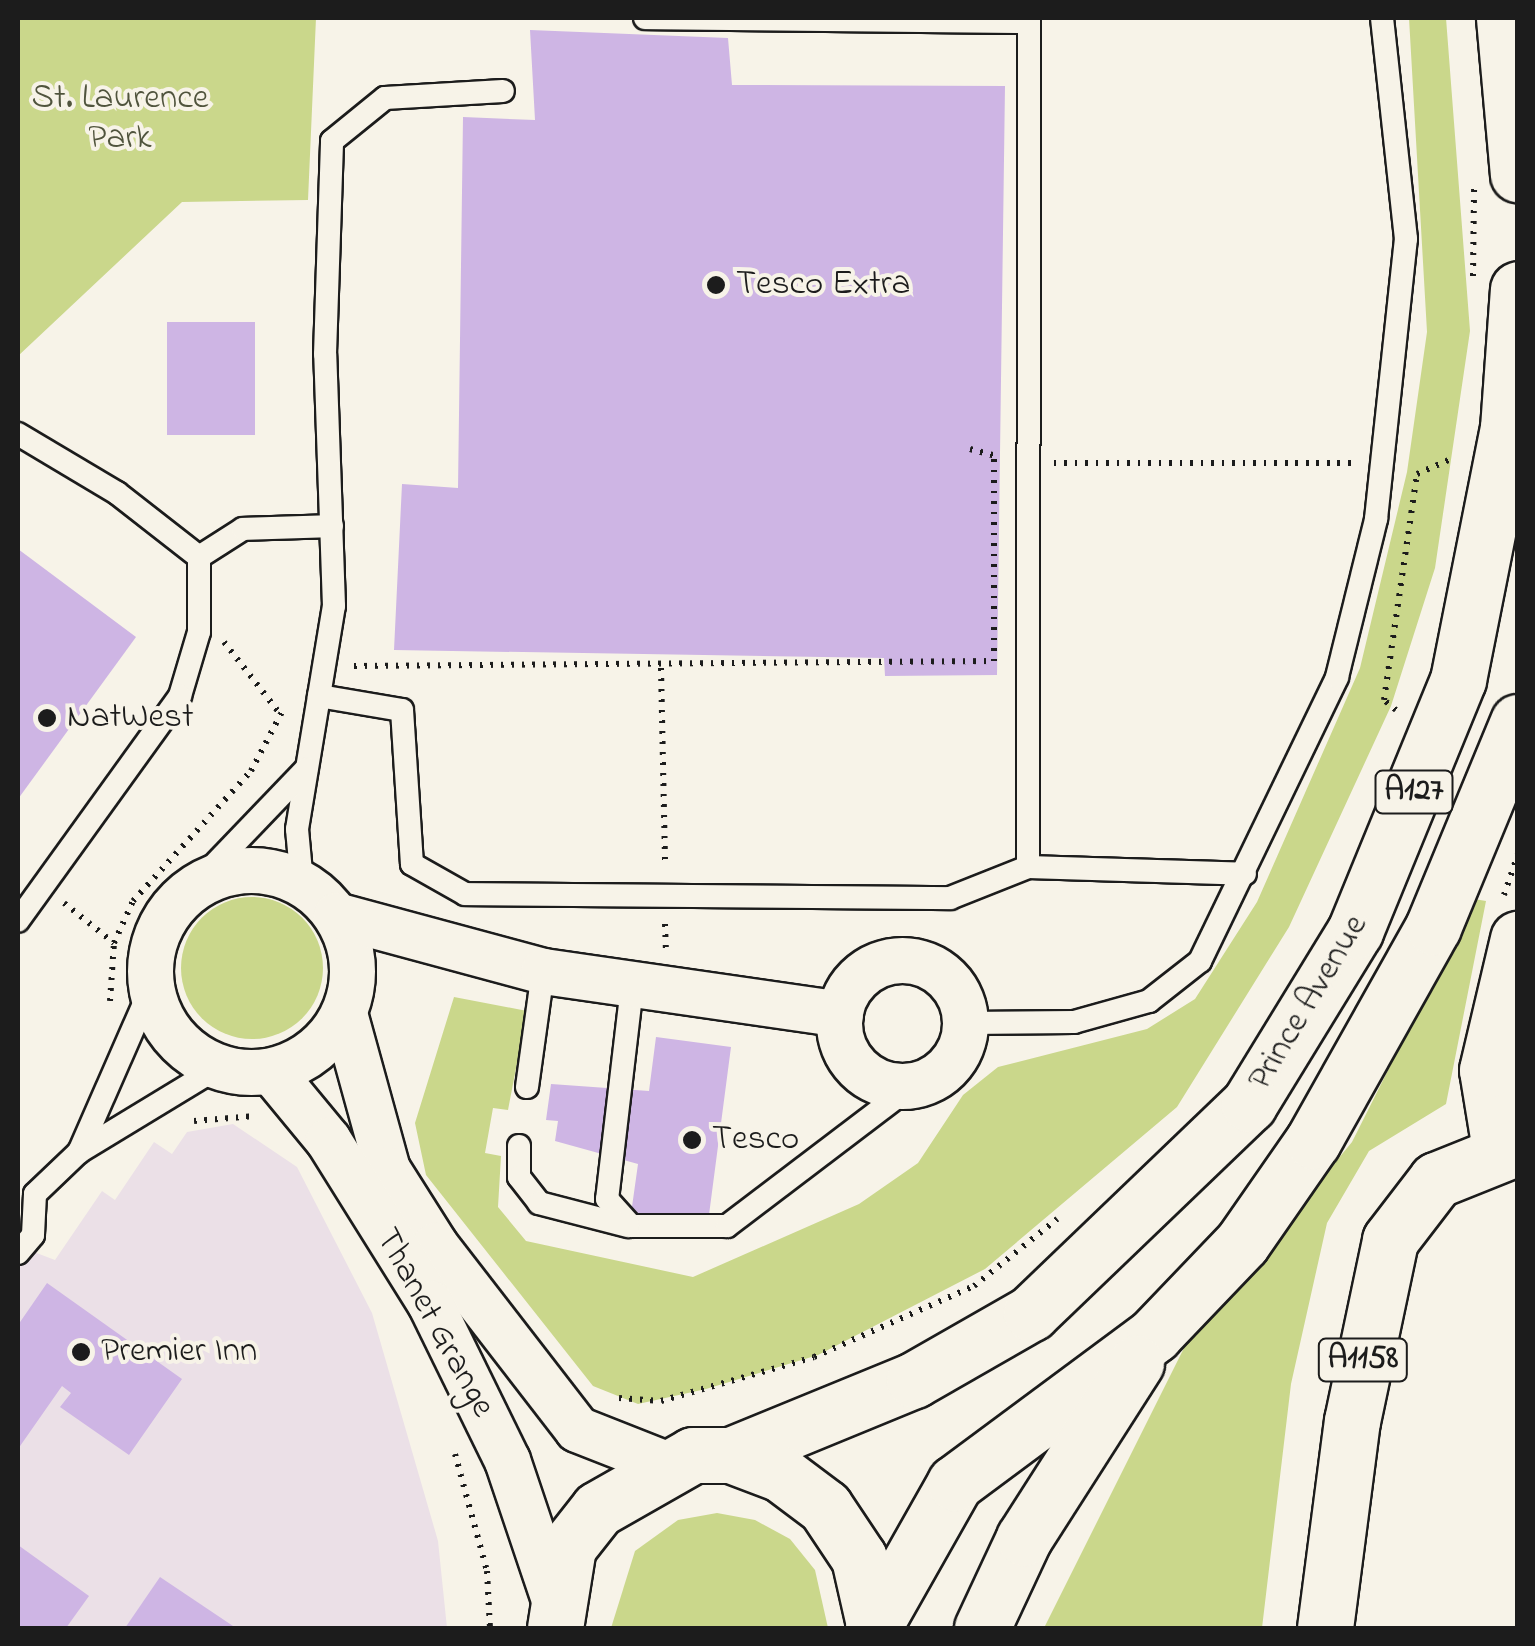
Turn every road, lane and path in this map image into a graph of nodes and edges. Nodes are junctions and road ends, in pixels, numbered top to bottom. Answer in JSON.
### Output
{"nodes":[{"id":1,"x":645,"y":18,"type":"edge"},
{"id":2,"x":1382,"y":18,"type":"edge"},
{"id":3,"x":1504,"y":18,"type":"edge"},
{"id":4,"x":1029,"y":20,"type":"edge"},
{"id":5,"x":504,"y":91,"type":"dead end"},
{"id":6,"x":1496,"y":178,"type":"edge"},
{"id":7,"x":1495,"y":290,"type":"edge"},
{"id":8,"x":18,"y":434,"type":"edge"},
{"id":9,"x":1456,"y":439,"type":"dead end"},
{"id":10,"x":970,"y":449,"type":"dead end"},
{"id":11,"x":994,"y":456,"type":"junction"},
{"id":12,"x":1453,"y":458,"type":"junction"},
{"id":13,"x":1023,"y":463,"type":"junction"},
{"id":14,"x":1383,"y":468,"type":"junction"},
{"id":15,"x":1417,"y":474,"type":"junction"},
{"id":16,"x":1450,"y":477,"type":"dead end"},
{"id":17,"x":332,"y":526,"type":"junction"},
{"id":18,"x":199,"y":557,"type":"junction"},
{"id":19,"x":198,"y":632,"type":"junction"},
{"id":20,"x":325,"y":662,"type":"junction"},
{"id":21,"x":662,"y":668,"type":"junction"},
{"id":22,"x":319,"y":696,"type":"junction"},
{"id":23,"x":1405,"y":696,"type":"dead end"},
{"id":24,"x":281,"y":716,"type":"dead end"},
{"id":25,"x":1518,"y":722,"type":"edge"},
{"id":26,"x":306,"y":769,"type":"junction"},
{"id":27,"x":1028,"y":868,"type":"junction"},
{"id":28,"x":1245,"y":874,"type":"junction"},
{"id":29,"x":302,"y":883,"type":"junction"},
{"id":30,"x":43,"y":886,"type":"junction"},
{"id":31,"x":192,"y":888,"type":"junction"},
{"id":32,"x":665,"y":896,"type":"junction"},
{"id":33,"x":336,"y":916,"type":"junction"},
{"id":34,"x":18,"y":921,"type":"edge"},
{"id":35,"x":1518,"y":940,"type":"edge"},
{"id":36,"x":114,"y":942,"type":"dead end"},
{"id":37,"x":449,"y":952,"type":"junction"},
{"id":38,"x":543,"y":972,"type":"junction"},
{"id":39,"x":152,"y":988,"type":"junction"},
{"id":40,"x":649,"y":989,"type":"junction"},
{"id":41,"x":348,"y":995,"type":"junction"},
{"id":42,"x":840,"y":1014,"type":"junction"},
{"id":43,"x":966,"y":1022,"type":"junction"},
{"id":44,"x":219,"y":1068,"type":"junction"},
{"id":45,"x":271,"y":1071,"type":"junction"},
{"id":46,"x":914,"y":1084,"type":"junction"},
{"id":47,"x":526,"y":1087,"type":"dead end"},
{"id":48,"x":277,"y":1120,"type":"dead end"},
{"id":49,"x":180,"y":1123,"type":"dead end"},
{"id":50,"x":519,"y":1146,"type":"dead end"},
{"id":51,"x":1509,"y":1148,"type":"edge"},
{"id":52,"x":79,"y":1152,"type":"junction"},
{"id":53,"x":26,"y":1195,"type":"edge"},
{"id":54,"x":1066,"y":1212,"type":"dead end"},
{"id":55,"x":631,"y":1226,"type":"junction"},
{"id":56,"x":18,"y":1254,"type":"edge"},
{"id":57,"x":1154,"y":1335,"type":"junction"},
{"id":58,"x":598,"y":1392,"type":"dead end"},
{"id":59,"x":451,"y":1440,"type":"dead end"},
{"id":60,"x":730,"y":1455,"type":"junction"},
{"id":61,"x":666,"y":1464,"type":"junction"},
{"id":62,"x":554,"y":1613,"type":"edge"},
{"id":63,"x":874,"y":1626,"type":"edge"},
{"id":64,"x":490,"y":1628,"type":"edge"},
{"id":65,"x":982,"y":1628,"type":"edge"},
{"id":66,"x":1325,"y":1628,"type":"edge"}],
"edges":[{"from":1,"to":4,"type":"lane"},
{"from":2,"to":14,"type":"lane"},
{"from":3,"to":6,"type":"main road"},
{"from":4,"to":13,"type":"lane"},
{"from":5,"to":17,"type":"lane"},
{"from":6,"to":7,"type":"path"},
{"from":7,"to":60,"type":"main road","name":"Prince Avenue","number":"A127"},
{"from":8,"to":18,"type":"lane"},
{"from":9,"to":12,"type":"path"},
{"from":10,"to":11,"type":"path"},
{"from":11,"to":13,"type":"path"},
{"from":11,"to":21,"type":"path"},
{"from":12,"to":15,"type":"path"},
{"from":12,"to":16,"type":"path"},
{"from":13,"to":14,"type":"path"},
{"from":13,"to":27,"type":"lane"},
{"from":14,"to":15,"type":"path"},
{"from":14,"to":28,"type":"lane"},
{"from":15,"to":23,"type":"path"},
{"from":17,"to":18,"type":"lane"},
{"from":17,"to":20,"type":"lane"},
{"from":18,"to":19,"type":"lane"},
{"from":19,"to":24,"type":"path"},
{"from":19,"to":30,"type":"lane"},
{"from":20,"to":21,"type":"path"},
{"from":20,"to":22,"type":"lane"},
{"from":21,"to":32,"type":"path"},
{"from":22,"to":26,"type":"lane"},
{"from":22,"to":32,"type":"lane"},
{"from":25,"to":57,"type":"main road","name":"Prince Avenue","number":"A127"},
{"from":26,"to":29,"type":"lane"},
{"from":26,"to":31,"type":"lane"},
{"from":27,"to":28,"type":"lane"},
{"from":27,"to":32,"type":"lane"},
{"from":28,"to":43,"type":"lane"},
{"from":29,"to":31,"type":"street"},
{"from":29,"to":33,"type":"street"},
{"from":30,"to":34,"type":"lane"},
{"from":30,"to":36,"type":"path"},
{"from":31,"to":39,"type":"street"},
{"from":32,"to":40,"type":"path"},
{"from":33,"to":37,"type":"street"},
{"from":33,"to":41,"type":"street"},
{"from":35,"to":51,"type":"main road","number":"A1158"},
{"from":37,"to":38,"type":"street"},
{"from":37,"to":41,"type":"street"},
{"from":38,"to":40,"type":"street"},
{"from":38,"to":47,"type":"lane"},
{"from":39,"to":44,"type":"street"},
{"from":39,"to":52,"type":"lane"},
{"from":40,"to":42,"type":"street"},
{"from":40,"to":55,"type":"lane"},
{"from":41,"to":45,"type":"street"},
{"from":41,"to":61,"type":"street","name":"Thanet Grange"},
{"from":42,"to":43,"type":"street"},
{"from":42,"to":46,"type":"street"},
{"from":43,"to":46,"type":"street"},
{"from":44,"to":45,"type":"street"},
{"from":44,"to":52,"type":"lane"},
{"from":45,"to":62,"type":"street","name":"Thanet Grange"},
{"from":46,"to":55,"type":"lane"},
{"from":48,"to":49,"type":"path"},
{"from":50,"to":55,"type":"lane"},
{"from":51,"to":66,"type":"main road","number":"A1158"},
{"from":52,"to":53,"type":"lane"},
{"from":53,"to":56,"type":"lane"},
{"from":54,"to":58,"type":"path"},
{"from":57,"to":63,"type":"main road","number":"A127"},
{"from":57,"to":65,"type":"main road","number":"A127"},
{"from":59,"to":64,"type":"path"},
{"from":60,"to":61,"type":"main road"},
{"from":60,"to":63,"type":"main road"},
{"from":61,"to":62,"type":"main road"}]}
